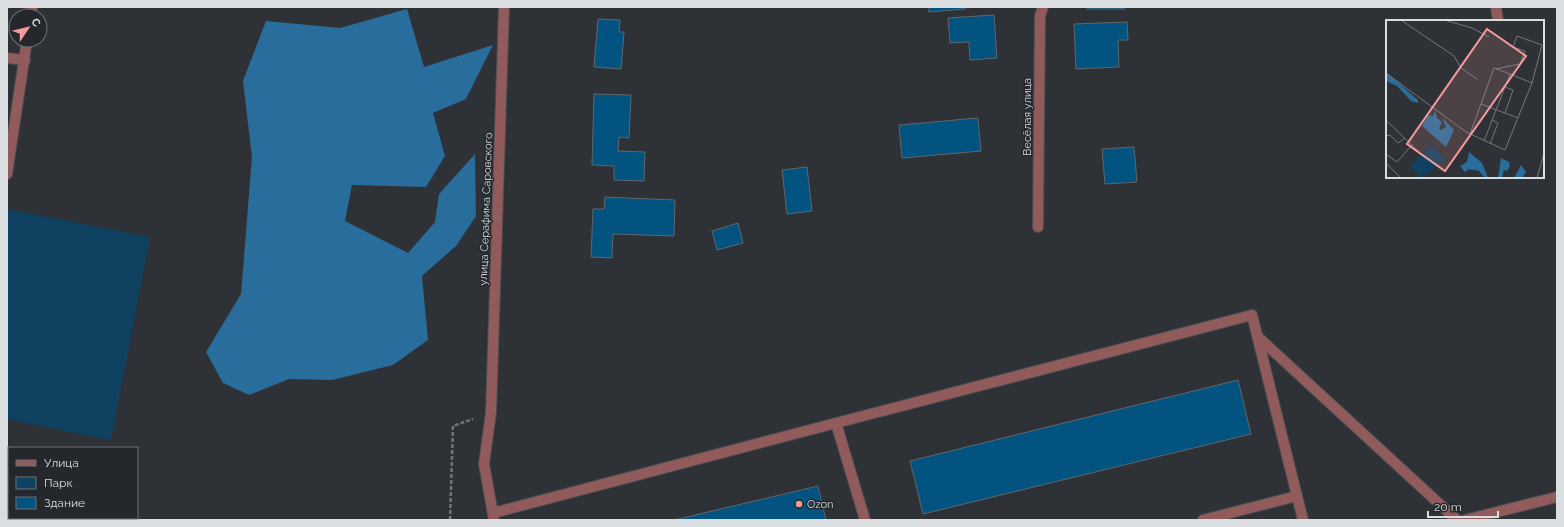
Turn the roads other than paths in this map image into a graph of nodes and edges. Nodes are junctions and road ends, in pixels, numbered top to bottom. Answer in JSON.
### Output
{"nodes":[{"id":1,"x":504,"y":7,"type":"edge"},
{"id":2,"x":1043,"y":7,"type":"edge"},
{"id":3,"x":1496,"y":7,"type":"edge"},
{"id":4,"x":1498,"y":20,"type":"edge"},
{"id":5,"x":26,"y":48,"type":"edge"},
{"id":6,"x":7,"y":58,"type":"edge"},
{"id":7,"x":24,"y":60,"type":"junction"},
{"id":8,"x":7,"y":174,"type":"edge"},
{"id":9,"x":1038,"y":227,"type":"dead end"},
{"id":10,"x":1258,"y":337,"type":"junction"},
{"id":11,"x":836,"y":423,"type":"junction"},
{"id":12,"x":1297,"y":496,"type":"junction"},
{"id":13,"x":1557,"y":497,"type":"edge"},
{"id":14,"x":494,"y":517,"type":"edge"},
{"id":15,"x":865,"y":520,"type":"edge"},
{"id":16,"x":1203,"y":520,"type":"edge"},
{"id":17,"x":1303,"y":520,"type":"edge"},
{"id":18,"x":1456,"y":520,"type":"edge"},
{"id":19,"x":1465,"y":520,"type":"edge"}],
"edges":[{"from":1,"to":14,"type":"street","name":"улица Серафима Саровского"},
{"from":2,"to":9,"type":"street","name":"Весёлая улица"},
{"from":3,"to":4,"type":"street"},
{"from":5,"to":7,"type":"street"},
{"from":6,"to":7,"type":"street"},
{"from":7,"to":8,"type":"street"},
{"from":10,"to":11,"type":"street"},
{"from":10,"to":12,"type":"street"},
{"from":10,"to":18,"type":"street"},
{"from":11,"to":14,"type":"street"},
{"from":11,"to":15,"type":"street"},
{"from":12,"to":16,"type":"street"},
{"from":12,"to":17,"type":"street"},
{"from":13,"to":19,"type":"street"}]}
